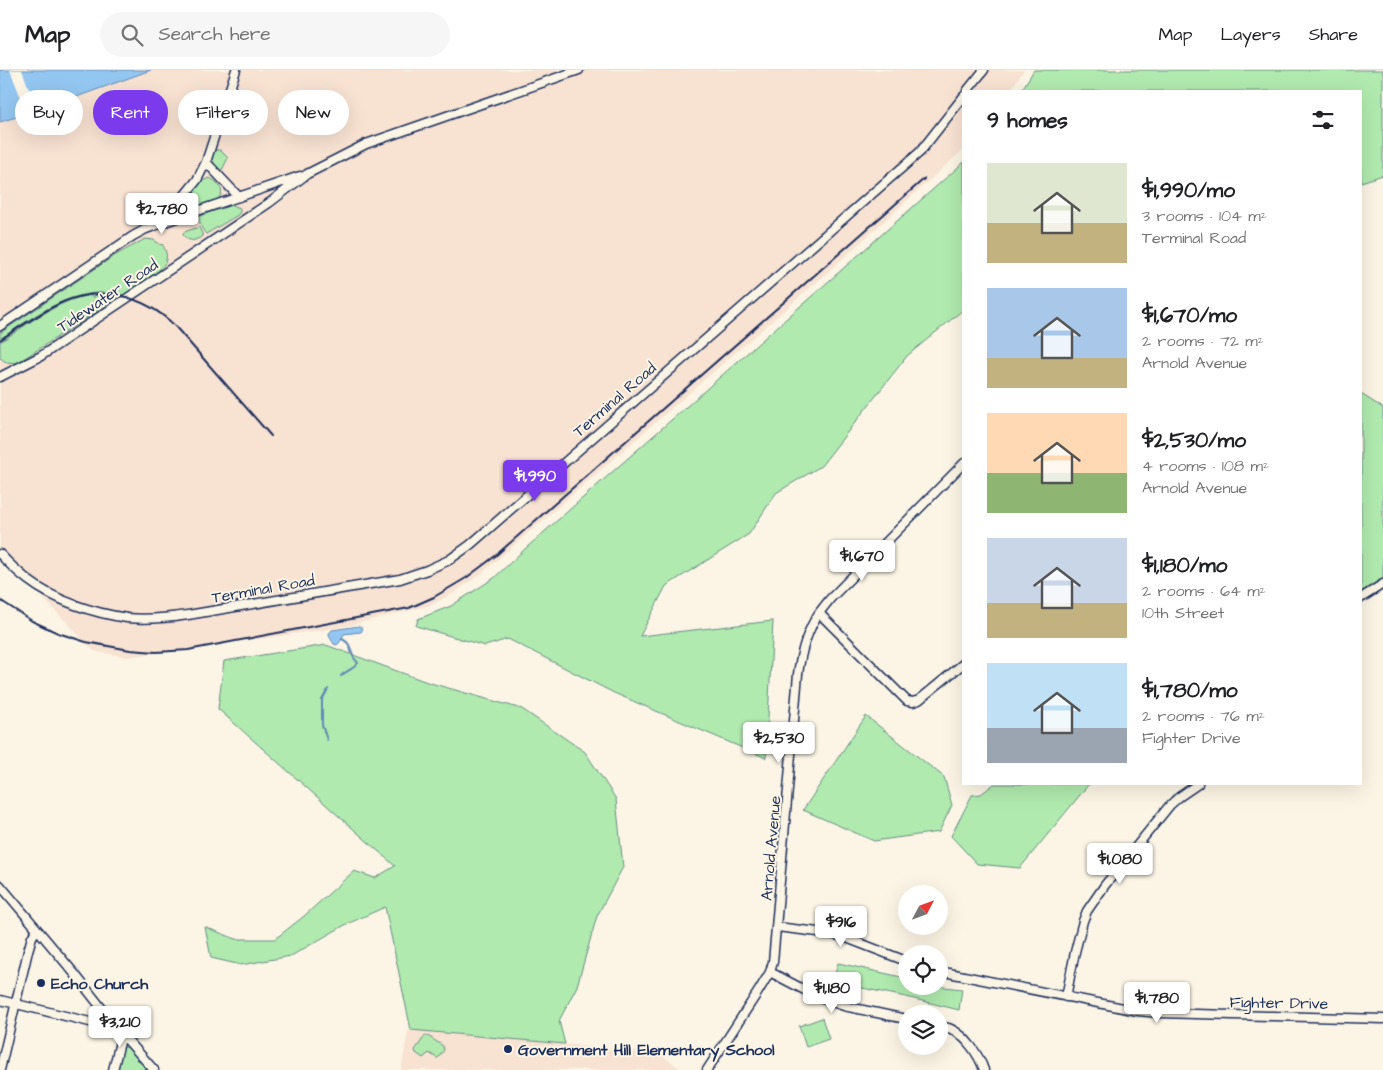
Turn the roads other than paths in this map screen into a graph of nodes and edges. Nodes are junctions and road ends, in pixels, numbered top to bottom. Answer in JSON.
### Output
{"nodes":[{"id":1,"x":236,"y":70,"type":"edge"},
{"id":2,"x":579,"y":70,"type":"edge"},
{"id":3,"x":984,"y":70,"type":"edge"},
{"id":4,"x":968,"y":90,"type":"edge"},
{"id":5,"x":962,"y":99,"type":"edge"},
{"id":6,"x":206,"y":162,"type":"junction"},
{"id":7,"x":307,"y":174,"type":"junction"},
{"id":8,"x":238,"y":198,"type":"junction"},
{"id":9,"x":162,"y":223,"type":"junction"},
{"id":10,"x":0,"y":326,"type":"edge"},
{"id":11,"x":0,"y":377,"type":"edge"},
{"id":12,"x":962,"y":465,"type":"edge"},
{"id":13,"x":0,"y":554,"type":"edge"},
{"id":14,"x":1383,"y":584,"type":"edge"},
{"id":15,"x":1362,"y":597,"type":"edge"},
{"id":16,"x":819,"y":613,"type":"junction"},
{"id":17,"x":962,"y":665,"type":"edge"},
{"id":18,"x":1197,"y":785,"type":"edge"},
{"id":19,"x":0,"y":885,"type":"edge"},
{"id":20,"x":777,"y":928,"type":"junction"},
{"id":21,"x":37,"y":929,"type":"junction"},
{"id":22,"x":898,"y":958,"type":"edge"},
{"id":23,"x":770,"y":972,"type":"junction"},
{"id":24,"x":948,"y":973,"type":"edge"},
{"id":25,"x":1066,"y":997,"type":"junction"},
{"id":26,"x":0,"y":1000,"type":"edge"},
{"id":27,"x":16,"y":1004,"type":"junction"},
{"id":28,"x":898,"y":1017,"type":"edge"},
{"id":29,"x":1383,"y":1019,"type":"edge"},
{"id":30,"x":114,"y":1023,"type":"junction"},
{"id":31,"x":948,"y":1028,"type":"edge"},
{"id":32,"x":122,"y":1034,"type":"junction"},
{"id":33,"x":0,"y":1070,"type":"edge"},
{"id":34,"x":113,"y":1070,"type":"edge"},
{"id":35,"x":154,"y":1070,"type":"edge"},
{"id":36,"x":707,"y":1070,"type":"edge"},
{"id":37,"x":984,"y":1070,"type":"edge"}],
"edges":[{"from":1,"to":6,"type":"street"},
{"from":2,"to":7,"type":"street","name":"Tidewater Road"},
{"from":3,"to":4,"type":"street"},
{"from":5,"to":13,"type":"street","name":"Terminal Road"},
{"from":6,"to":8,"type":"street"},
{"from":6,"to":9,"type":"street"},
{"from":7,"to":8,"type":"street"},
{"from":7,"to":11,"type":"street","name":"Tidewater Road"},
{"from":8,"to":9,"type":"street"},
{"from":9,"to":10,"type":"street"},
{"from":12,"to":16,"type":"street","name":"Arnold Avenue"},
{"from":14,"to":15,"type":"street"},
{"from":16,"to":17,"type":"street"},
{"from":16,"to":20,"type":"street","name":"Arnold Avenue"},
{"from":18,"to":25,"type":"street"},
{"from":19,"to":21,"type":"street"},
{"from":20,"to":22,"type":"street"},
{"from":20,"to":23,"type":"street","name":"Arnold Avenue"},
{"from":21,"to":27,"type":"street"},
{"from":21,"to":30,"type":"street"},
{"from":23,"to":28,"type":"street"},
{"from":23,"to":36,"type":"street","name":"Arnold Avenue"},
{"from":24,"to":25,"type":"street","name":"Fighter Drive"},
{"from":25,"to":29,"type":"street","name":"Fighter Drive"},
{"from":26,"to":27,"type":"street"},
{"from":27,"to":30,"type":"street"},
{"from":27,"to":33,"type":"street"},
{"from":30,"to":32,"type":"street"},
{"from":31,"to":37,"type":"street"},
{"from":32,"to":34,"type":"street"},
{"from":32,"to":35,"type":"street"}]}
